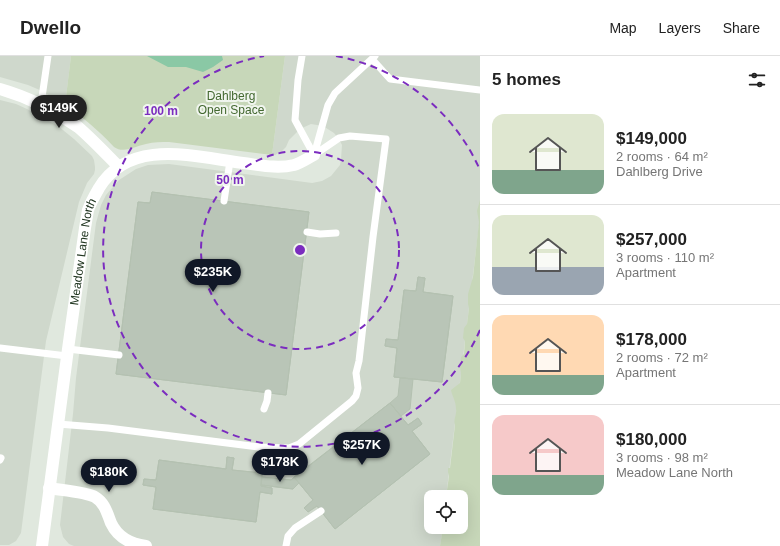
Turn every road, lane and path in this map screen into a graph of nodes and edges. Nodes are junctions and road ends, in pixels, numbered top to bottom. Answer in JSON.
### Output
{"nodes":[{"id":1,"x":48,"y":56,"type":"edge"},
{"id":2,"x":302,"y":56,"type":"edge"},
{"id":3,"x":373,"y":58,"type":"edge"},
{"id":4,"x":0,"y":89,"type":"edge"},
{"id":5,"x":480,"y":90,"type":"edge"},
{"id":6,"x":41,"y":104,"type":"junction"},
{"id":7,"x":314,"y":155,"type":"junction"},
{"id":8,"x":230,"y":161,"type":"junction"},
{"id":9,"x":118,"y":166,"type":"junction"},
{"id":10,"x":224,"y":201,"type":"dead end"},
{"id":11,"x":307,"y":232,"type":"dead end"},
{"id":12,"x":336,"y":233,"type":"dead end"},
{"id":13,"x":0,"y":348,"type":"edge"},
{"id":14,"x":67,"y":352,"type":"junction"},
{"id":15,"x":119,"y":355,"type":"dead end"},
{"id":16,"x":268,"y":393,"type":"dead end"},
{"id":17,"x":264,"y":409,"type":"dead end"},
{"id":18,"x":58,"y":424,"type":"junction"},
{"id":19,"x":49,"y":488,"type":"junction"},
{"id":20,"x":321,"y":511,"type":"dead end"},
{"id":21,"x":42,"y":546,"type":"edge"},
{"id":22,"x":146,"y":546,"type":"edge"},
{"id":23,"x":286,"y":546,"type":"edge"}],
"edges":[{"from":1,"to":6,"type":"lane"},
{"from":2,"to":7,"type":"lane"},
{"from":3,"to":5,"type":"lane"},
{"from":3,"to":7,"type":"lane"},
{"from":4,"to":6,"type":"street"},
{"from":6,"to":9,"type":"street"},
{"from":7,"to":8,"type":"street","name":"Meadow Lane North"},
{"from":7,"to":18,"type":"lane"},
{"from":8,"to":9,"type":"street","name":"Meadow Lane North"},
{"from":8,"to":10,"type":"lane"},
{"from":9,"to":14,"type":"street","name":"Meadow Lane North"},
{"from":11,"to":12,"type":"lane"},
{"from":13,"to":14,"type":"lane"},
{"from":14,"to":15,"type":"lane"},
{"from":14,"to":18,"type":"street","name":"Meadow Lane North"},
{"from":16,"to":17,"type":"lane"},
{"from":18,"to":19,"type":"street","name":"Meadow Lane North"},
{"from":19,"to":21,"type":"street","name":"Meadow Lane North"},
{"from":19,"to":22,"type":"street"},
{"from":20,"to":23,"type":"lane"}]}
